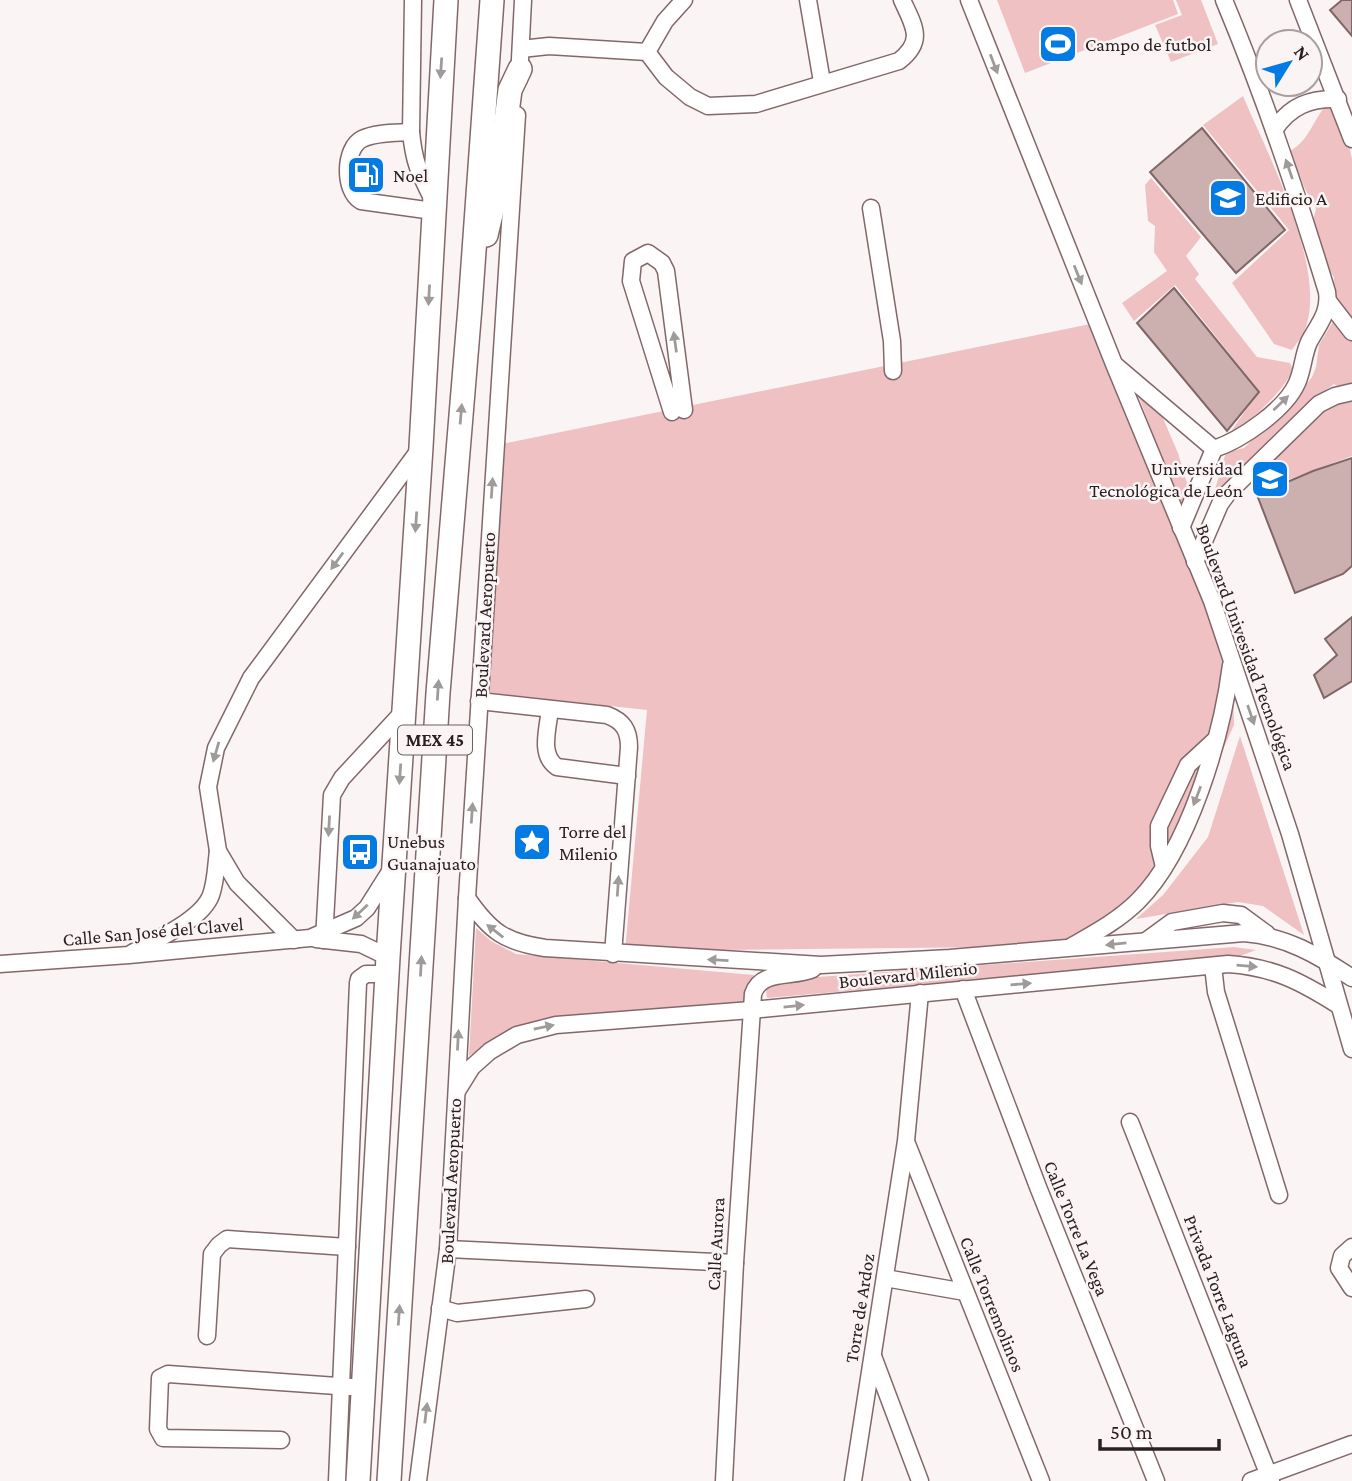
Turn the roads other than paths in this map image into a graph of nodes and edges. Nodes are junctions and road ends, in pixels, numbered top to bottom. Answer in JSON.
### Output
{"nodes":[{"id":1,"x":412,"y":0,"type":"edge"},
{"id":2,"x":446,"y":0,"type":"edge"},
{"id":3,"x":492,"y":0,"type":"edge"},
{"id":4,"x":523,"y":0,"type":"edge"},
{"id":5,"x":684,"y":0,"type":"edge"},
{"id":6,"x":808,"y":0,"type":"edge"},
{"id":7,"x":902,"y":0,"type":"edge"},
{"id":8,"x":969,"y":0,"type":"edge"},
{"id":9,"x":1224,"y":0,"type":"edge"},
{"id":10,"x":1298,"y":0,"type":"edge"},
{"id":11,"x":1306,"y":28,"type":"edge"},
{"id":12,"x":647,"y":52,"type":"junction"},
{"id":13,"x":520,"y":59,"type":"junction"},
{"id":14,"x":1254,"y":62,"type":"edge"},
{"id":15,"x":1324,"y":75,"type":"edge"},
{"id":16,"x":822,"y":82,"type":"junction"},
{"id":17,"x":1267,"y":98,"type":"edge"},
{"id":18,"x":1338,"y":99,"type":"junction"},
{"id":19,"x":1274,"y":130,"type":"junction"},
{"id":20,"x":411,"y":132,"type":"junction"},
{"id":21,"x":1352,"y":139,"type":"edge"},
{"id":22,"x":433,"y":206,"type":"junction"},
{"id":23,"x":871,"y":208,"type":"dead end"},
{"id":24,"x":1328,"y":301,"type":"junction"},
{"id":25,"x":470,"y":307,"type":"junction"},
{"id":26,"x":1352,"y":332,"type":"edge"},
{"id":27,"x":1114,"y":364,"type":"junction"},
{"id":28,"x":679,"y":371,"type":"junction"},
{"id":29,"x":893,"y":371,"type":"dead end"},
{"id":30,"x":662,"y":379,"type":"junction"},
{"id":31,"x":1352,"y":392,"type":"edge"},
{"id":32,"x":1260,"y":422,"type":"junction"},
{"id":33,"x":1277,"y":443,"type":"junction"},
{"id":34,"x":421,"y":447,"type":"junction"},
{"id":35,"x":1214,"y":449,"type":"junction"},
{"id":36,"x":1181,"y":528,"type":"junction"},
{"id":37,"x":1195,"y":562,"type":"junction"},
{"id":38,"x":1232,"y":659,"type":"junction"},
{"id":39,"x":479,"y":701,"type":"junction"},
{"id":40,"x":550,"y":709,"type":"junction"},
{"id":41,"x":404,"y":712,"type":"junction"},
{"id":42,"x":1216,"y":738,"type":"junction"},
{"id":43,"x":627,"y":776,"type":"junction"},
{"id":44,"x":218,"y":851,"type":"junction"},
{"id":45,"x":394,"y":866,"type":"junction"},
{"id":46,"x":1164,"y":867,"type":"junction"},
{"id":47,"x":467,"y":898,"type":"junction"},
{"id":48,"x":313,"y":937,"type":"junction"},
{"id":49,"x":1068,"y":949,"type":"junction"},
{"id":50,"x":613,"y":954,"type":"junction"},
{"id":51,"x":129,"y":955,"type":"junction"},
{"id":52,"x":1325,"y":960,"type":"junction"},
{"id":53,"x":0,"y":964,"type":"edge"},
{"id":54,"x":821,"y":965,"type":"junction"},
{"id":55,"x":387,"y":966,"type":"junction"},
{"id":56,"x":1213,"y":966,"type":"junction"},
{"id":57,"x":1352,"y":978,"type":"edge"},
{"id":58,"x":962,"y":989,"type":"junction"},
{"id":59,"x":920,"y":993,"type":"junction"},
{"id":60,"x":1338,"y":1005,"type":"junction"},
{"id":61,"x":751,"y":1010,"type":"junction"},
{"id":62,"x":1352,"y":1049,"type":"edge"},
{"id":63,"x":455,"y":1096,"type":"junction"},
{"id":64,"x":1130,"y":1122,"type":"dead end"},
{"id":65,"x":906,"y":1141,"type":"junction"},
{"id":66,"x":1279,"y":1195,"type":"dead end"},
{"id":67,"x":347,"y":1247,"type":"junction"},
{"id":68,"x":1352,"y":1248,"type":"edge"},
{"id":69,"x":448,"y":1249,"type":"junction"},
{"id":70,"x":735,"y":1263,"type":"junction"},
{"id":71,"x":885,"y":1278,"type":"junction"},
{"id":72,"x":1352,"y":1288,"type":"edge"},
{"id":73,"x":965,"y":1292,"type":"junction"},
{"id":74,"x":586,"y":1299,"type":"dead end"},
{"id":75,"x":440,"y":1308,"type":"junction"},
{"id":76,"x":206,"y":1336,"type":"dead end"},
{"id":77,"x":872,"y":1354,"type":"junction"},
{"id":78,"x":353,"y":1387,"type":"junction"},
{"id":79,"x":281,"y":1440,"type":"dead end"},
{"id":80,"x":1352,"y":1444,"type":"edge"},
{"id":81,"x":1270,"y":1478,"type":"edge"},
{"id":82,"x":337,"y":1481,"type":"edge"},
{"id":83,"x":358,"y":1481,"type":"edge"},
{"id":84,"x":389,"y":1481,"type":"edge"},
{"id":85,"x":418,"y":1481,"type":"edge"},
{"id":86,"x":724,"y":1481,"type":"edge"},
{"id":87,"x":853,"y":1481,"type":"edge"},
{"id":88,"x":920,"y":1481,"type":"edge"},
{"id":89,"x":1041,"y":1481,"type":"edge"},
{"id":90,"x":1156,"y":1481,"type":"edge"},
{"id":91,"x":1251,"y":1481,"type":"edge"}],
"edges":[{"from":1,"to":20,"type":"street"},
{"from":2,"to":22,"type":"highway","number":"MEX 45","one_way":true},
{"from":3,"to":25,"type":"highway","name":"Boulevard Aeropuerto","number":"MEX 45"},
{"from":4,"to":13,"type":"street","name":"Boulevard Aeropuerto"},
{"from":5,"to":12,"type":"street"},
{"from":6,"to":16,"type":"street"},
{"from":7,"to":16,"type":"street"},
{"from":8,"to":27,"type":"street","name":"Boulevard Univesidad Tecnológica","one_way":true},
{"from":9,"to":14,"type":"street"},
{"from":10,"to":11,"type":"street"},
{"from":12,"to":13,"type":"street"},
{"from":12,"to":16,"type":"street"},
{"from":13,"to":25,"type":"highway"},
{"from":39,"to":13,"type":"street","name":"Boulevard Aeropuerto","one_way":true},
{"from":15,"to":18,"type":"street"},
{"from":17,"to":19,"type":"street"},
{"from":18,"to":19,"type":"street"},
{"from":18,"to":21,"type":"street"},
{"from":24,"to":19,"type":"street","one_way":true},
{"from":20,"to":22,"type":"street"},
{"from":20,"to":22,"type":"street"},
{"from":22,"to":34,"type":"highway","number":"MEX 45","one_way":true},
{"from":23,"to":29,"type":"street"},
{"from":24,"to":26,"type":"street"},
{"from":32,"to":24,"type":"street","one_way":true},
{"from":84,"to":25,"type":"highway","name":"Boulevard Aeropuerto","number":"MEX 45","one_way":true},
{"from":27,"to":35,"type":"street"},
{"from":27,"to":36,"type":"street","name":"Boulevard Univesidad Tecnológica"},
{"from":28,"to":30,"type":"street"},
{"from":28,"to":30,"type":"street"},
{"from":28,"to":30,"type":"street","one_way":true},
{"from":31,"to":33,"type":"street"},
{"from":32,"to":33,"type":"street"},
{"from":32,"to":35,"type":"street"},
{"from":33,"to":37,"type":"street"},
{"from":34,"to":41,"type":"highway","number":"MEX 45","one_way":true},
{"from":34,"to":44,"type":"street","one_way":true},
{"from":35,"to":36,"type":"street"},
{"from":36,"to":37,"type":"street","name":"Boulevard Univesidad Tecnológica"},
{"from":37,"to":38,"type":"street","name":"Boulevard Univesidad Tecnológica"},
{"from":38,"to":42,"type":"street"},
{"from":38,"to":52,"type":"street","name":"Boulevard Univesidad Tecnológica","one_way":true},
{"from":39,"to":40,"type":"street"},
{"from":47,"to":39,"type":"street","name":"Boulevard Aeropuerto","one_way":true},
{"from":40,"to":43,"type":"street"},
{"from":40,"to":43,"type":"street"},
{"from":41,"to":45,"type":"highway","number":"MEX 45","one_way":true},
{"from":41,"to":48,"type":"street","one_way":true},
{"from":42,"to":46,"type":"street","one_way":true},
{"from":42,"to":46,"type":"street"},
{"from":50,"to":43,"type":"street","one_way":true},
{"from":44,"to":48,"type":"street"},
{"from":44,"to":51,"type":"street"},
{"from":45,"to":48,"type":"street","name":"Calle San José del Clavel","one_way":true},
{"from":45,"to":55,"type":"highway","number":"MEX 45"},
{"from":46,"to":49,"type":"street"},
{"from":50,"to":47,"type":"street","name":"Boulevard Milenio","one_way":true},
{"from":63,"to":47,"type":"street","name":"Boulevard Aeropuerto","one_way":true},
{"from":48,"to":51,"type":"street","name":"Calle San José del Clavel"},
{"from":48,"to":55,"type":"street","name":"Calle San José del Clavel"},
{"from":52,"to":49,"type":"street","name":"Boulevard Milenio","one_way":true},
{"from":49,"to":54,"type":"street","name":"Boulevard Milenio"},
{"from":54,"to":50,"type":"street","name":"Boulevard Milenio","one_way":true},
{"from":51,"to":53,"type":"street","name":"Calle San José del Clavel"},
{"from":52,"to":57,"type":"street","name":"Boulevard Milenio"},
{"from":52,"to":60,"type":"street","name":"Boulevard Univesidad Tecnológica"},
{"from":54,"to":61,"type":"street","name":"Calle Aurora"},
{"from":55,"to":67,"type":"street"},
{"from":55,"to":78,"type":"highway","number":"MEX 45"},
{"from":58,"to":56,"type":"street","name":"Boulevard Milenio","one_way":true},
{"from":56,"to":60,"type":"street","name":"Boulevard Milenio","one_way":true},
{"from":56,"to":66,"type":"street"},
{"from":58,"to":59,"type":"street","name":"Boulevard Milenio"},
{"from":58,"to":90,"type":"street","name":"Calle Torre La Vega"},
{"from":61,"to":59,"type":"street","name":"Boulevard Milenio","one_way":true},
{"from":59,"to":65,"type":"street","name":"Torre de Ardoz"},
{"from":60,"to":62,"type":"street"},
{"from":63,"to":61,"type":"street","name":"Boulevard Milenio","one_way":true},
{"from":61,"to":70,"type":"street","name":"Calle Aurora"},
{"from":63,"to":69,"type":"street","name":"Boulevard Aeropuerto"},
{"from":64,"to":81,"type":"street","name":"Privada Torre Laguna"},
{"from":65,"to":71,"type":"street","name":"Torre de Ardoz"},
{"from":65,"to":73,"type":"street","name":"Calle Torremolinos"},
{"from":67,"to":76,"type":"street"},
{"from":67,"to":78,"type":"street"},
{"from":68,"to":72,"type":"street"},
{"from":69,"to":70,"type":"street"},
{"from":69,"to":75,"type":"street","name":"Boulevard Aeropuerto"},
{"from":70,"to":86,"type":"street","name":"Calle Aurora"},
{"from":71,"to":73,"type":"street"},
{"from":71,"to":77,"type":"street","name":"Torre de Ardoz"},
{"from":73,"to":89,"type":"street","name":"Calle Torremolinos"},
{"from":74,"to":75,"type":"street"},
{"from":85,"to":75,"type":"street","name":"Boulevard Aeropuerto","one_way":true},
{"from":77,"to":87,"type":"street","name":"Torre de Ardoz"},
{"from":77,"to":88,"type":"street"},
{"from":78,"to":79,"type":"street"},
{"from":78,"to":82,"type":"street"},
{"from":78,"to":83,"type":"highway","number":"MEX 45"},
{"from":80,"to":81,"type":"street"},
{"from":81,"to":91,"type":"street"}]}
